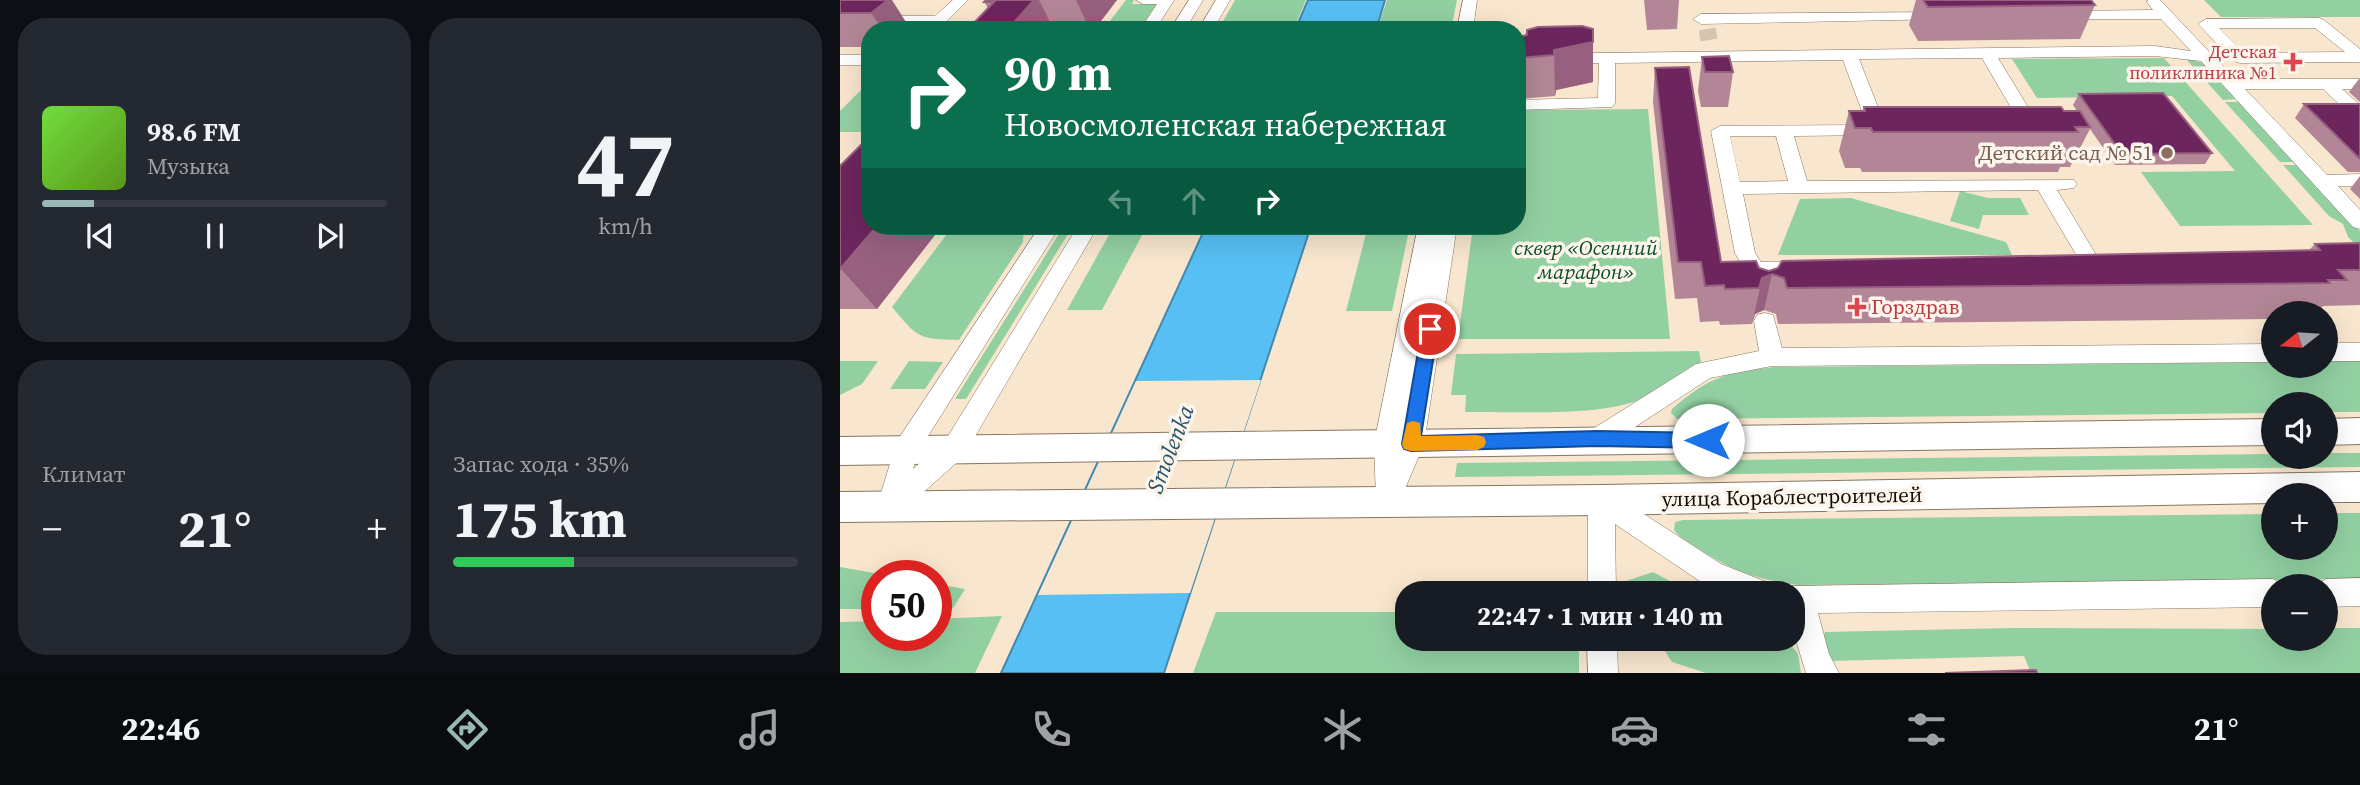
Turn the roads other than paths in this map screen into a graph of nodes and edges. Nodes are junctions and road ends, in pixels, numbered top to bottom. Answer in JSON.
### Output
{"nodes":[{"id":1,"x":961,"y":0,"type":"edge"},
{"id":2,"x":1143,"y":0,"type":"edge"},
{"id":3,"x":1167,"y":0,"type":"edge"},
{"id":4,"x":1196,"y":0,"type":"edge"},
{"id":5,"x":1223,"y":0,"type":"edge"},
{"id":6,"x":1470,"y":0,"type":"edge"},
{"id":7,"x":1484,"y":0,"type":"edge"},
{"id":8,"x":1697,"y":0,"type":"edge"},
{"id":9,"x":1938,"y":0,"type":"edge"},
{"id":10,"x":2152,"y":0,"type":"edge"},
{"id":11,"x":2165,"y":14,"type":"junction"},
{"id":12,"x":2042,"y":15,"type":"edge"},
{"id":13,"x":840,"y":21,"type":"edge"},
{"id":14,"x":938,"y":21,"type":"edge"},
{"id":15,"x":1153,"y":21,"type":"edge"},
{"id":16,"x":1183,"y":21,"type":"edge"},
{"id":17,"x":1210,"y":21,"type":"edge"},
{"id":18,"x":1466,"y":21,"type":"edge"},
{"id":19,"x":1480,"y":21,"type":"edge"},
{"id":20,"x":861,"y":22,"type":"edge"},
{"id":21,"x":1706,"y":29,"type":"junction"},
{"id":22,"x":2342,"y":41,"type":"junction"},
{"id":23,"x":2360,"y":41,"type":"edge"},
{"id":24,"x":1987,"y":53,"type":"junction"},
{"id":25,"x":1849,"y":55,"type":"junction"},
{"id":26,"x":1713,"y":57,"type":"junction"},
{"id":27,"x":2205,"y":57,"type":"junction"},
{"id":28,"x":2360,"y":57,"type":"edge"},
{"id":29,"x":840,"y":60,"type":"edge"},
{"id":30,"x":861,"y":60,"type":"edge"},
{"id":31,"x":1526,"y":60,"type":"edge"},
{"id":32,"x":1607,"y":64,"type":"junction"},
{"id":33,"x":2230,"y":84,"type":"junction"},
{"id":34,"x":2327,"y":84,"type":"junction"},
{"id":35,"x":2360,"y":84,"type":"edge"},
{"id":36,"x":1526,"y":106,"type":"edge"},
{"id":37,"x":2360,"y":114,"type":"edge"},
{"id":38,"x":2011,"y":130,"type":"edge"},
{"id":39,"x":1784,"y":131,"type":"junction"},
{"id":40,"x":2360,"y":180,"type":"edge"},
{"id":41,"x":2322,"y":181,"type":"junction"},
{"id":42,"x":2044,"y":184,"type":"junction"},
{"id":43,"x":2067,"y":184,"type":"dead end"},
{"id":44,"x":1799,"y":187,"type":"junction"},
{"id":45,"x":1732,"y":188,"type":"junction"},
{"id":46,"x":2360,"y":222,"type":"edge"},
{"id":47,"x":1041,"y":235,"type":"edge"},
{"id":48,"x":1083,"y":235,"type":"edge"},
{"id":49,"x":1427,"y":235,"type":"edge"},
{"id":50,"x":1445,"y":235,"type":"edge"},
{"id":51,"x":2117,"y":263,"type":"edge"},
{"id":52,"x":1827,"y":268,"type":"edge"},
{"id":53,"x":1755,"y":269,"type":"junction"},
{"id":54,"x":1760,"y":297,"type":"edge"},
{"id":55,"x":1765,"y":321,"type":"dead end"},
{"id":56,"x":2338,"y":352,"type":"edge"},
{"id":57,"x":2360,"y":352,"type":"edge"},
{"id":58,"x":2261,"y":353,"type":"edge"},
{"id":59,"x":1772,"y":357,"type":"junction"},
{"id":60,"x":2360,"y":431,"type":"edge"},
{"id":61,"x":2261,"y":432,"type":"edge"},
{"id":62,"x":2338,"y":432,"type":"edge"},
{"id":63,"x":1597,"y":439,"type":"junction"},
{"id":64,"x":1399,"y":444,"type":"junction"},
{"id":65,"x":906,"y":449,"type":"junction"},
{"id":66,"x":954,"y":449,"type":"junction"},
{"id":67,"x":840,"y":451,"type":"edge"},
{"id":68,"x":2360,"y":487,"type":"edge"},
{"id":69,"x":1601,"y":500,"type":"junction"},
{"id":70,"x":1387,"y":502,"type":"junction"},
{"id":71,"x":890,"y":506,"type":"junction"},
{"id":72,"x":840,"y":507,"type":"edge"},
{"id":73,"x":1602,"y":581,"type":"edge"},
{"id":74,"x":1730,"y":581,"type":"edge"},
{"id":75,"x":2360,"y":592,"type":"edge"},
{"id":76,"x":2261,"y":593,"type":"edge"},
{"id":77,"x":2338,"y":593,"type":"edge"},
{"id":78,"x":1805,"y":600,"type":"edge"},
{"id":79,"x":1805,"y":627,"type":"edge"},
{"id":80,"x":1824,"y":673,"type":"edge"}],
"edges":[{"from":1,"to":14,"type":"street"},
{"from":2,"to":3,"type":"street"},
{"from":3,"to":15,"type":"street"},
{"from":4,"to":16,"type":"street"},
{"from":5,"to":17,"type":"street"},
{"from":6,"to":18,"type":"street"},
{"from":7,"to":19,"type":"street"},
{"from":8,"to":21,"type":"street"},
{"from":9,"to":21,"type":"street"},
{"from":10,"to":11,"type":"street"},
{"from":11,"to":12,"type":"street"},
{"from":11,"to":27,"type":"street"},
{"from":13,"to":20,"type":"street"},
{"from":21,"to":26,"type":"street"},
{"from":22,"to":23,"type":"street"},
{"from":22,"to":28,"type":"street"},
{"from":22,"to":28,"type":"street"},
{"from":24,"to":25,"type":"street"},
{"from":24,"to":27,"type":"street"},
{"from":24,"to":38,"type":"street"},
{"from":25,"to":26,"type":"street"},
{"from":25,"to":39,"type":"street"},
{"from":26,"to":32,"type":"street"},
{"from":27,"to":33,"type":"street"},
{"from":29,"to":30,"type":"street"},
{"from":31,"to":32,"type":"street"},
{"from":32,"to":36,"type":"street"},
{"from":33,"to":34,"type":"street"},
{"from":33,"to":41,"type":"street"},
{"from":34,"to":35,"type":"street"},
{"from":34,"to":37,"type":"street"},
{"from":39,"to":44,"type":"street"},
{"from":39,"to":45,"type":"street"},
{"from":40,"to":41,"type":"street"},
{"from":41,"to":46,"type":"street"},
{"from":42,"to":43,"type":"street"},
{"from":42,"to":44,"type":"street"},
{"from":42,"to":51,"type":"street"},
{"from":44,"to":45,"type":"street"},
{"from":45,"to":53,"type":"street"},
{"from":47,"to":65,"type":"street"},
{"from":48,"to":66,"type":"street"},
{"from":49,"to":64,"type":"street"},
{"from":50,"to":64,"type":"street"},
{"from":52,"to":53,"type":"street"},
{"from":53,"to":54,"type":"street"},
{"from":55,"to":59,"type":"street"},
{"from":56,"to":57,"type":"street"},
{"from":58,"to":59,"type":"street"},
{"from":59,"to":63,"type":"street"},
{"from":60,"to":62,"type":"main road"},
{"from":61,"to":63,"type":"main road"},
{"from":63,"to":64,"type":"main road"},
{"from":64,"to":66,"type":"main road"},
{"from":64,"to":70,"type":"street"},
{"from":65,"to":66,"type":"main road"},
{"from":65,"to":67,"type":"main road"},
{"from":65,"to":71,"type":"street"},
{"from":66,"to":71,"type":"street"},
{"from":68,"to":69,"type":"main road","name":"улица Кораблестроителей"},
{"from":69,"to":70,"type":"main road","name":"улица Кораблестроителей"},
{"from":69,"to":73,"type":"street"},
{"from":69,"to":74,"type":"street"},
{"from":70,"to":71,"type":"main road","name":"улица Кораблестроителей"},
{"from":71,"to":72,"type":"main road"},
{"from":75,"to":77,"type":"street"},
{"from":76,"to":78,"type":"street"},
{"from":79,"to":80,"type":"street"}]}
